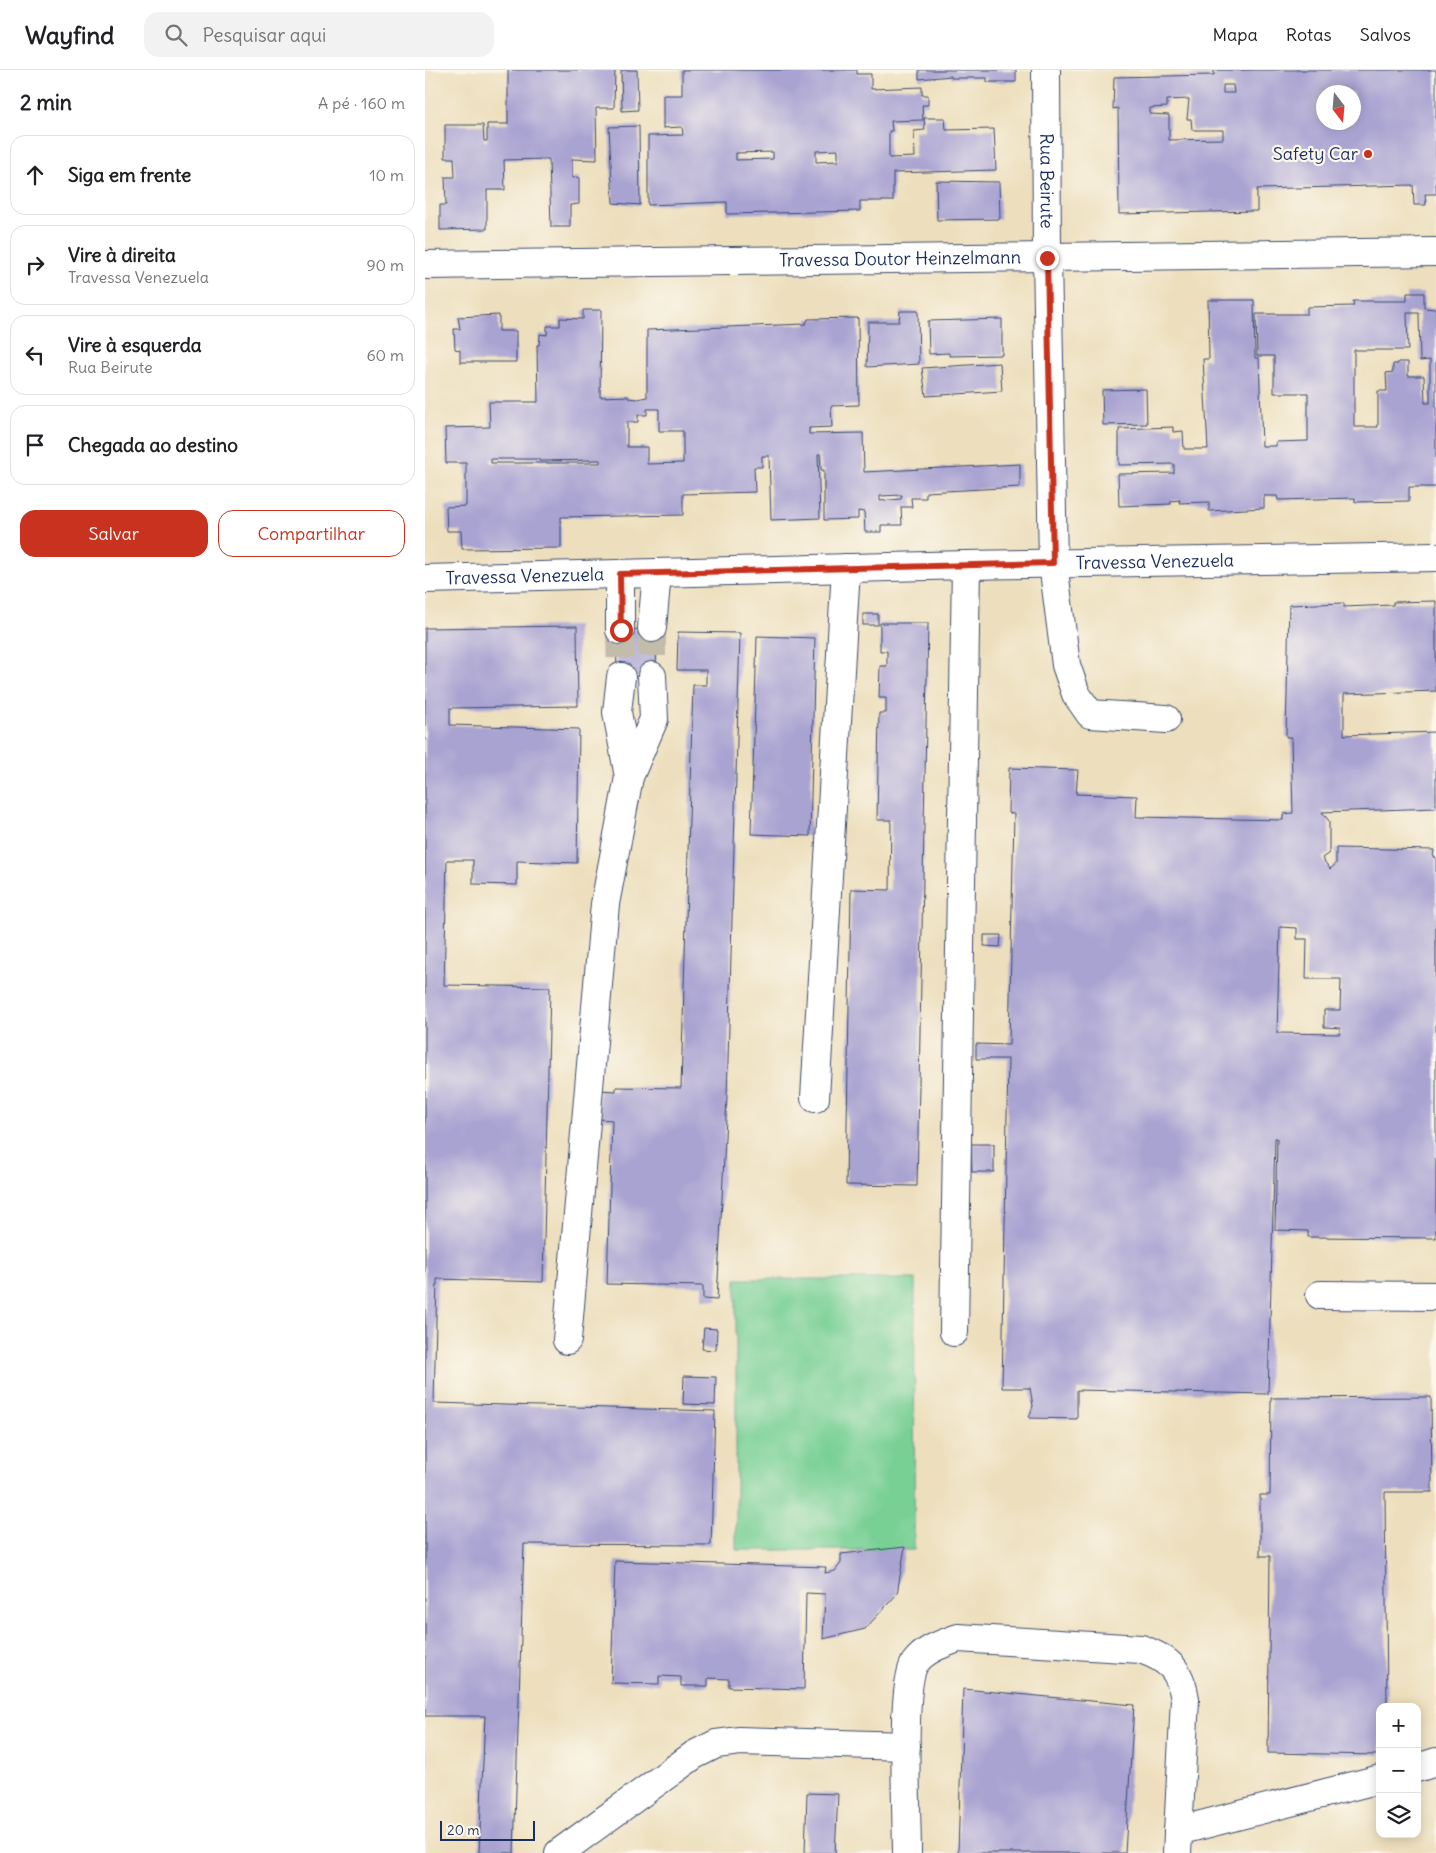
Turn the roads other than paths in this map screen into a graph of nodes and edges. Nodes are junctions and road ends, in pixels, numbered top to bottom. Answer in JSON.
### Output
{"nodes":[{"id":1,"x":1046,"y":70,"type":"edge"},
{"id":2,"x":1436,"y":252,"type":"edge"},
{"id":3,"x":1047,"y":258,"type":"junction"},
{"id":4,"x":425,"y":265,"type":"edge"},
{"id":5,"x":1436,"y":557,"type":"edge"},
{"id":6,"x":1053,"y":563,"type":"junction"},
{"id":7,"x":966,"y":565,"type":"junction"},
{"id":8,"x":845,"y":568,"type":"junction"},
{"id":9,"x":657,"y":573,"type":"junction"},
{"id":10,"x":620,"y":574,"type":"junction"},
{"id":11,"x":425,"y":579,"type":"edge"},
{"id":12,"x":651,"y":628,"type":"tunnel mouth"},
{"id":13,"x":621,"y":630,"type":"tunnel mouth"},
{"id":14,"x":652,"y":676,"type":"tunnel mouth"},
{"id":15,"x":621,"y":677,"type":"tunnel mouth"},
{"id":16,"x":1166,"y":719,"type":"dead end"},
{"id":17,"x":629,"y":777,"type":"junction"},
{"id":18,"x":815,"y":1098,"type":"dead end"},
{"id":19,"x":1320,"y":1295,"type":"dead end"},
{"id":20,"x":1436,"y":1296,"type":"edge"},
{"id":21,"x":954,"y":1332,"type":"dead end"},
{"id":22,"x":567,"y":1340,"type":"dead end"},
{"id":23,"x":906,"y":1746,"type":"junction"},
{"id":24,"x":1436,"y":1762,"type":"edge"},
{"id":25,"x":1421,"y":1767,"type":"edge"},
{"id":26,"x":1376,"y":1780,"type":"edge"},
{"id":27,"x":1177,"y":1842,"type":"edge"},
{"id":28,"x":559,"y":1853,"type":"edge"},
{"id":29,"x":907,"y":1853,"type":"edge"}],
"edges":[{"from":1,"to":3,"type":"street","name":"Rua Beirute"},
{"from":2,"to":3,"type":"street","name":"Travessa Doutor Heinzelmann"},
{"from":3,"to":4,"type":"street","name":"Travessa Doutor Heinzelmann"},
{"from":3,"to":6,"type":"street","name":"Rua Beirute"},
{"from":5,"to":6,"type":"street","name":"Travessa Venezuela"},
{"from":6,"to":7,"type":"street","name":"Travessa Venezuela"},
{"from":6,"to":16,"type":"street","name":"Rua Beirute"},
{"from":7,"to":8,"type":"street","name":"Travessa Venezuela"},
{"from":7,"to":21,"type":"street"},
{"from":8,"to":9,"type":"street","name":"Travessa Venezuela"},
{"from":8,"to":18,"type":"street"},
{"from":9,"to":10,"type":"street","name":"Travessa Venezuela"},
{"from":9,"to":12,"type":"street"},
{"from":10,"to":11,"type":"street","name":"Travessa Venezuela"},
{"from":10,"to":13,"type":"street"},
{"from":14,"to":17,"type":"street"},
{"from":15,"to":17,"type":"street"},
{"from":17,"to":22,"type":"street"},
{"from":19,"to":20,"type":"street"},
{"from":23,"to":27,"type":"street"},
{"from":23,"to":28,"type":"street"},
{"from":23,"to":29,"type":"street"},
{"from":24,"to":25,"type":"street"},
{"from":26,"to":27,"type":"street"}]}
